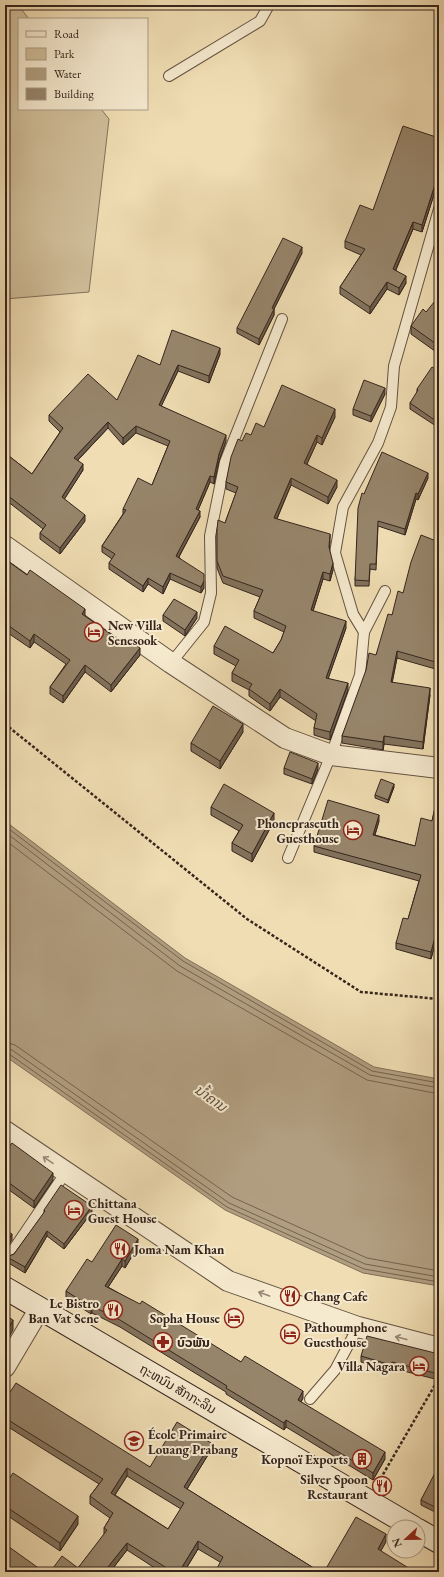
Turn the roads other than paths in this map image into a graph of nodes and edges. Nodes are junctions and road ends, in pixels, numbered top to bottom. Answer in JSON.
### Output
{"nodes":[{"id":1,"x":269,"y":5,"type":"edge"},
{"id":2,"x":169,"y":76,"type":"dead end"},
{"id":3,"x":439,"y":209,"type":"edge"},
{"id":4,"x":282,"y":319,"type":"dead end"},
{"id":5,"x":5,"y":546,"type":"edge"},
{"id":6,"x":385,"y":591,"type":"dead end"},
{"id":7,"x":364,"y":632,"type":"junction"},
{"id":8,"x":171,"y":663,"type":"junction"},
{"id":9,"x":331,"y":755,"type":"junction"},
{"id":10,"x":439,"y":768,"type":"edge"},
{"id":11,"x":288,"y":858,"type":"dead end"},
{"id":12,"x":5,"y":1131,"type":"edge"},
{"id":13,"x":66,"y":1172,"type":"junction"},
{"id":14,"x":9,"y":1256,"type":"edge"},
{"id":15,"x":5,"y":1288,"type":"edge"},
{"id":16,"x":40,"y":1308,"type":"junction"},
{"id":17,"x":358,"y":1328,"type":"junction"},
{"id":18,"x":439,"y":1348,"type":"edge"},
{"id":19,"x":5,"y":1368,"type":"edge"},
{"id":20,"x":310,"y":1399,"type":"dead end"},
{"id":21,"x":399,"y":1519,"type":"edge"},
{"id":22,"x":426,"y":1535,"type":"edge"},
{"id":23,"x":439,"y":1542,"type":"edge"}],
"edges":[{"from":1,"to":2,"type":"lane"},
{"from":3,"to":7,"type":"lane"},
{"from":4,"to":8,"type":"lane"},
{"from":5,"to":8,"type":"street"},
{"from":6,"to":7,"type":"lane"},
{"from":7,"to":9,"type":"lane"},
{"from":8,"to":9,"type":"street"},
{"from":9,"to":10,"type":"street"},
{"from":9,"to":11,"type":"lane"},
{"from":13,"to":12,"type":"street","one_way":true},
{"from":13,"to":14,"type":"lane"},
{"from":17,"to":13,"type":"street","one_way":true},
{"from":15,"to":16,"type":"main road","name":"ຖະຫນົນ ສັກກະລິນ"},
{"from":16,"to":19,"type":"street"},
{"from":16,"to":21,"type":"main road","name":"ຖະຫນົນ ສັກກະລິນ"},
{"from":18,"to":17,"type":"street","one_way":true},
{"from":17,"to":20,"type":"lane"},
{"from":22,"to":23,"type":"main road"}]}
